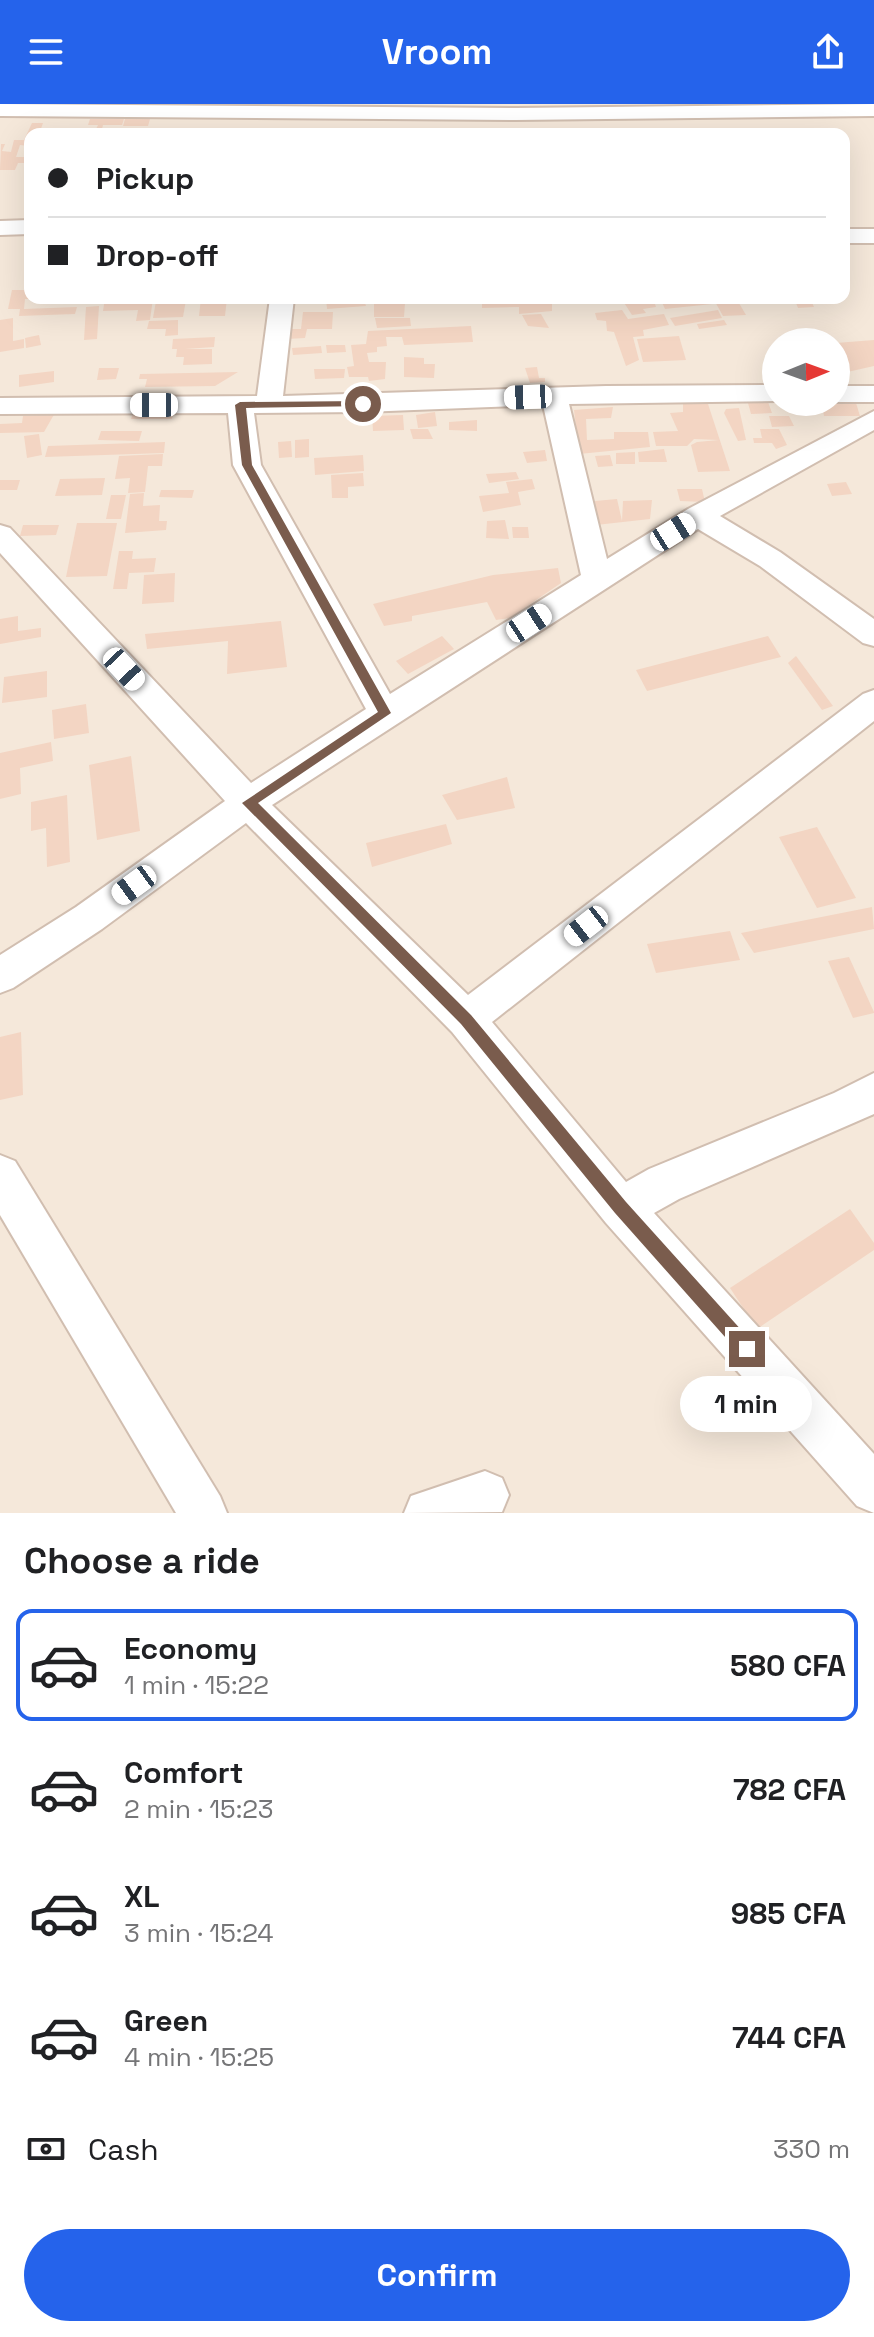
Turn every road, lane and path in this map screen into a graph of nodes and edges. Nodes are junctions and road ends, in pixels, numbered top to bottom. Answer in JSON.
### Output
{"nodes":[{"id":1,"x":63,"y":108,"type":"edge"},
{"id":2,"x":287,"y":109,"type":"edge"},
{"id":3,"x":716,"y":109,"type":"edge"},
{"id":4,"x":0,"y":110,"type":"edge"},
{"id":5,"x":874,"y":110,"type":"edge"},
{"id":6,"x":516,"y":117,"type":"edge"},
{"id":7,"x":56,"y":128,"type":"edge"},
{"id":8,"x":850,"y":236,"type":"edge"},
{"id":9,"x":874,"y":236,"type":"edge"},
{"id":10,"x":280,"y":304,"type":"edge"},
{"id":11,"x":762,"y":393,"type":"edge"},
{"id":12,"x":850,"y":394,"type":"edge"},
{"id":13,"x":874,"y":394,"type":"edge"},
{"id":14,"x":554,"y":396,"type":"junction"},
{"id":15,"x":255,"y":405,"type":"junction"},
{"id":16,"x":0,"y":406,"type":"edge"},
{"id":17,"x":874,"y":419,"type":"edge"},
{"id":18,"x":698,"y":516,"type":"junction"},
{"id":19,"x":0,"y":535,"type":"edge"},
{"id":20,"x":597,"y":579,"type":"junction"},
{"id":21,"x":874,"y":635,"type":"edge"},
{"id":22,"x":874,"y":703,"type":"edge"},
{"id":23,"x":385,"y":713,"type":"junction"},
{"id":24,"x":248,"y":803,"type":"junction"},
{"id":25,"x":0,"y":976,"type":"edge"},
{"id":26,"x":466,"y":1019,"type":"junction"},
{"id":27,"x":874,"y":1092,"type":"edge"},
{"id":28,"x":0,"y":1176,"type":"edge"},
{"id":29,"x":621,"y":1208,"type":"junction"},
{"id":30,"x":874,"y":1489,"type":"edge"},
{"id":31,"x":485,"y":1495,"type":"dead end"},
{"id":32,"x":203,"y":1513,"type":"edge"},
{"id":33,"x":428,"y":1513,"type":"edge"}],
"edges":[{"from":1,"to":2,"type":"street"},
{"from":1,"to":4,"type":"street"},
{"from":1,"to":7,"type":"street"},
{"from":2,"to":6,"type":"street"},
{"from":3,"to":5,"type":"street"},
{"from":3,"to":6,"type":"street"},
{"from":8,"to":9,"type":"street"},
{"from":10,"to":15,"type":"street"},
{"from":11,"to":14,"type":"street"},
{"from":12,"to":13,"type":"street"},
{"from":14,"to":15,"type":"street"},
{"from":14,"to":20,"type":"street"},
{"from":15,"to":16,"type":"street"},
{"from":15,"to":23,"type":"street"},
{"from":17,"to":18,"type":"street"},
{"from":18,"to":20,"type":"street"},
{"from":18,"to":21,"type":"street"},
{"from":19,"to":24,"type":"street"},
{"from":20,"to":23,"type":"street"},
{"from":22,"to":26,"type":"street"},
{"from":23,"to":24,"type":"street"},
{"from":24,"to":25,"type":"street"},
{"from":24,"to":26,"type":"street"},
{"from":26,"to":29,"type":"street"},
{"from":27,"to":29,"type":"street"},
{"from":28,"to":32,"type":"street"},
{"from":29,"to":30,"type":"street"},
{"from":31,"to":33,"type":"street"}]}
